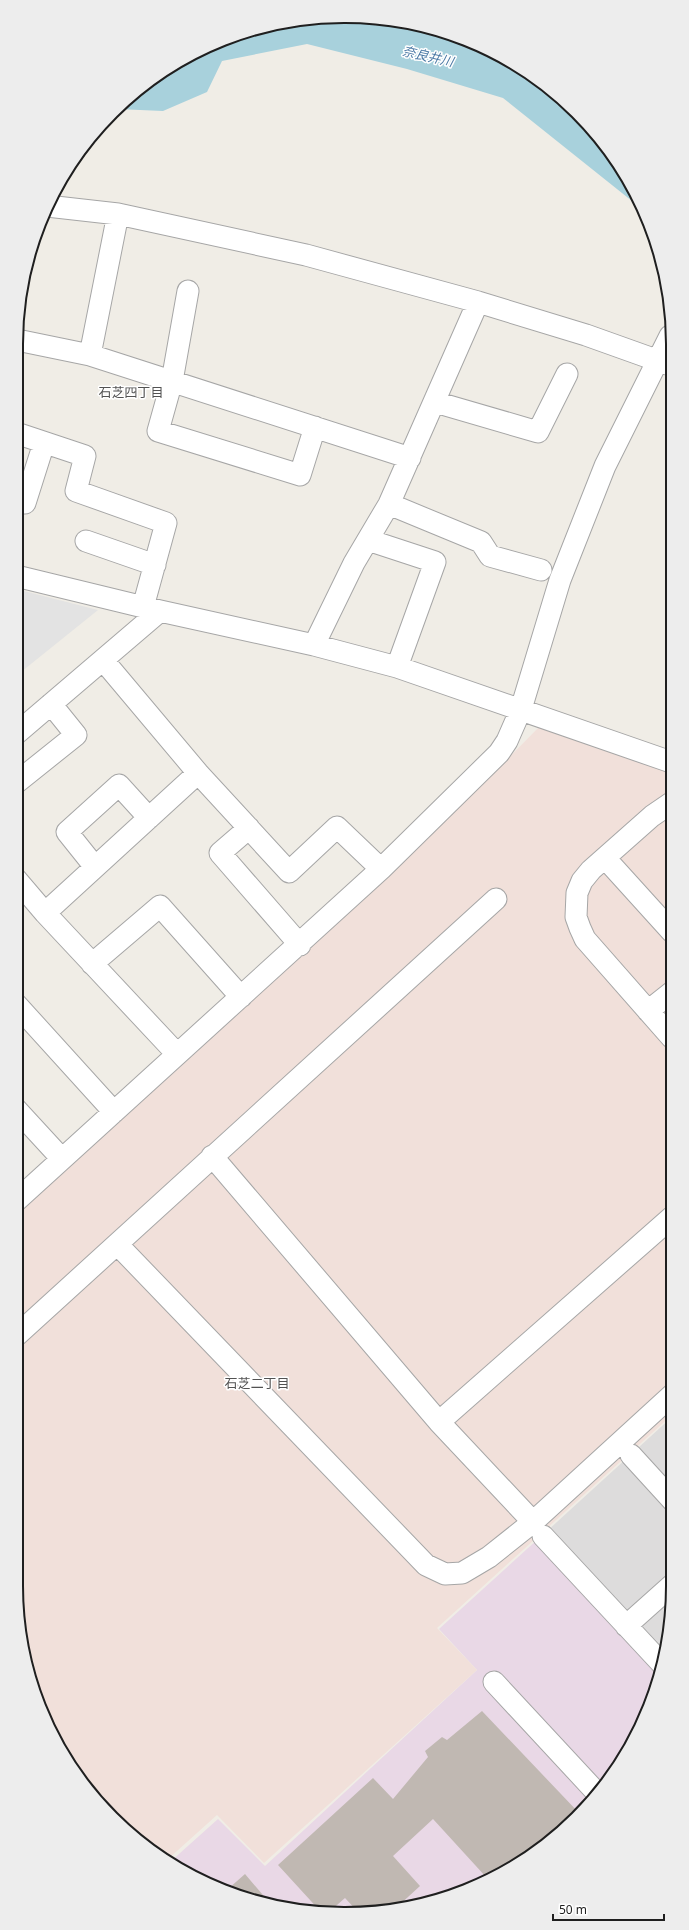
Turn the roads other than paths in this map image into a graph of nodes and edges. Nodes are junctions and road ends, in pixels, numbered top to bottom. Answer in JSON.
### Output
{"nodes":[{"id":1,"x":54,"y":207,"type":"edge"},
{"id":2,"x":118,"y":214,"type":"junction"},
{"id":3,"x":188,"y":291,"type":"dead end"},
{"id":4,"x":478,"y":302,"type":"junction"},
{"id":5,"x":23,"y":341,"type":"edge"},
{"id":6,"x":666,"y":351,"type":"edge"},
{"id":7,"x":90,"y":355,"type":"junction"},
{"id":8,"x":567,"y":374,"type":"dead end"},
{"id":9,"x":172,"y":382,"type":"junction"},
{"id":10,"x":435,"y":402,"type":"junction"},
{"id":11,"x":315,"y":427,"type":"junction"},
{"id":12,"x":23,"y":436,"type":"edge"},
{"id":13,"x":44,"y":443,"type":"junction"},
{"id":14,"x":410,"y":458,"type":"junction"},
{"id":15,"x":23,"y":502,"type":"edge"},
{"id":16,"x":389,"y":504,"type":"junction"},
{"id":17,"x":368,"y":540,"type":"junction"},
{"id":18,"x":86,"y":541,"type":"dead end"},
{"id":19,"x":155,"y":564,"type":"junction"},
{"id":20,"x":541,"y":570,"type":"dead end"},
{"id":21,"x":23,"y":578,"type":"edge"},
{"id":22,"x":152,"y":609,"type":"junction"},
{"id":23,"x":314,"y":645,"type":"junction"},
{"id":24,"x":103,"y":660,"type":"junction"},
{"id":25,"x":397,"y":667,"type":"junction"},
{"id":26,"x":51,"y":704,"type":"junction"},
{"id":27,"x":521,"y":709,"type":"junction"},
{"id":28,"x":23,"y":728,"type":"edge"},
{"id":29,"x":666,"y":760,"type":"edge"},
{"id":30,"x":198,"y":773,"type":"junction"},
{"id":31,"x":23,"y":777,"type":"edge"},
{"id":32,"x":666,"y":806,"type":"edge"},
{"id":33,"x":149,"y":818,"type":"junction"},
{"id":34,"x":249,"y":828,"type":"junction"},
{"id":35,"x":605,"y":858,"type":"junction"},
{"id":36,"x":95,"y":867,"type":"junction"},
{"id":37,"x":381,"y":869,"type":"junction"},
{"id":38,"x":23,"y":887,"type":"edge"},
{"id":39,"x":496,"y":899,"type":"dead end"},
{"id":40,"x":45,"y":913,"type":"junction"},
{"id":41,"x":666,"y":925,"type":"edge"},
{"id":42,"x":300,"y":945,"type":"junction"},
{"id":43,"x":92,"y":964,"type":"junction"},
{"id":44,"x":241,"y":997,"type":"junction"},
{"id":45,"x":666,"y":997,"type":"edge"},
{"id":46,"x":648,"y":1011,"type":"junction"},
{"id":47,"x":23,"y":1012,"type":"edge"},
{"id":48,"x":666,"y":1031,"type":"edge"},
{"id":49,"x":177,"y":1054,"type":"junction"},
{"id":50,"x":114,"y":1112,"type":"junction"},
{"id":51,"x":23,"y":1117,"type":"edge"},
{"id":52,"x":212,"y":1156,"type":"junction"},
{"id":53,"x":62,"y":1159,"type":"junction"},
{"id":54,"x":23,"y":1195,"type":"edge"},
{"id":55,"x":666,"y":1222,"type":"edge"},
{"id":56,"x":117,"y":1244,"type":"junction"},
{"id":57,"x":23,"y":1330,"type":"edge"},
{"id":58,"x":666,"y":1401,"type":"edge"},
{"id":59,"x":439,"y":1422,"type":"junction"},
{"id":60,"x":631,"y":1455,"type":"dead end"},
{"id":61,"x":666,"y":1493,"type":"edge"},
{"id":62,"x":538,"y":1529,"type":"junction"},
{"id":63,"x":666,"y":1590,"type":"edge"},
{"id":64,"x":626,"y":1626,"type":"junction"},
{"id":65,"x":657,"y":1660,"type":"edge"},
{"id":66,"x":494,"y":1682,"type":"dead end"},
{"id":67,"x":593,"y":1789,"type":"edge"}],
"edges":[{"from":1,"to":2,"type":"street"},
{"from":2,"to":4,"type":"street"},
{"from":2,"to":7,"type":"street"},
{"from":3,"to":9,"type":"street"},
{"from":4,"to":6,"type":"street"},
{"from":4,"to":10,"type":"street"},
{"from":5,"to":7,"type":"street"},
{"from":6,"to":27,"type":"street"},
{"from":7,"to":9,"type":"street"},
{"from":8,"to":10,"type":"street"},
{"from":9,"to":11,"type":"street"},
{"from":9,"to":11,"type":"street"},
{"from":10,"to":14,"type":"street"},
{"from":11,"to":14,"type":"street"},
{"from":12,"to":13,"type":"street"},
{"from":13,"to":15,"type":"street"},
{"from":13,"to":19,"type":"street"},
{"from":14,"to":16,"type":"street"},
{"from":16,"to":17,"type":"street"},
{"from":16,"to":20,"type":"street"},
{"from":17,"to":23,"type":"street"},
{"from":17,"to":25,"type":"street"},
{"from":18,"to":19,"type":"street"},
{"from":19,"to":22,"type":"street"},
{"from":21,"to":22,"type":"street"},
{"from":22,"to":23,"type":"street"},
{"from":22,"to":24,"type":"street"},
{"from":23,"to":25,"type":"street"},
{"from":24,"to":26,"type":"street"},
{"from":24,"to":30,"type":"street"},
{"from":25,"to":27,"type":"street"},
{"from":26,"to":28,"type":"street"},
{"from":26,"to":31,"type":"street"},
{"from":27,"to":29,"type":"street"},
{"from":27,"to":37,"type":"street"},
{"from":30,"to":33,"type":"street"},
{"from":30,"to":34,"type":"street"},
{"from":32,"to":35,"type":"street"},
{"from":33,"to":36,"type":"street"},
{"from":33,"to":36,"type":"street"},
{"from":34,"to":37,"type":"street"},
{"from":34,"to":42,"type":"street"},
{"from":35,"to":41,"type":"street"},
{"from":35,"to":46,"type":"street"},
{"from":36,"to":40,"type":"street"},
{"from":37,"to":42,"type":"street"},
{"from":38,"to":40,"type":"street"},
{"from":39,"to":52,"type":"street"},
{"from":40,"to":43,"type":"street"},
{"from":42,"to":44,"type":"street"},
{"from":43,"to":44,"type":"street"},
{"from":43,"to":49,"type":"street"},
{"from":44,"to":49,"type":"street"},
{"from":45,"to":46,"type":"street"},
{"from":46,"to":48,"type":"street"},
{"from":47,"to":50,"type":"street"},
{"from":49,"to":50,"type":"street"},
{"from":50,"to":53,"type":"street"},
{"from":51,"to":53,"type":"street"},
{"from":52,"to":56,"type":"street"},
{"from":52,"to":59,"type":"street"},
{"from":53,"to":54,"type":"street"},
{"from":55,"to":59,"type":"street"},
{"from":56,"to":57,"type":"street"},
{"from":56,"to":62,"type":"street"},
{"from":58,"to":62,"type":"street"},
{"from":59,"to":62,"type":"street"},
{"from":60,"to":61,"type":"street"},
{"from":62,"to":64,"type":"street"},
{"from":63,"to":64,"type":"street"},
{"from":64,"to":65,"type":"street"},
{"from":66,"to":67,"type":"street"}]}
